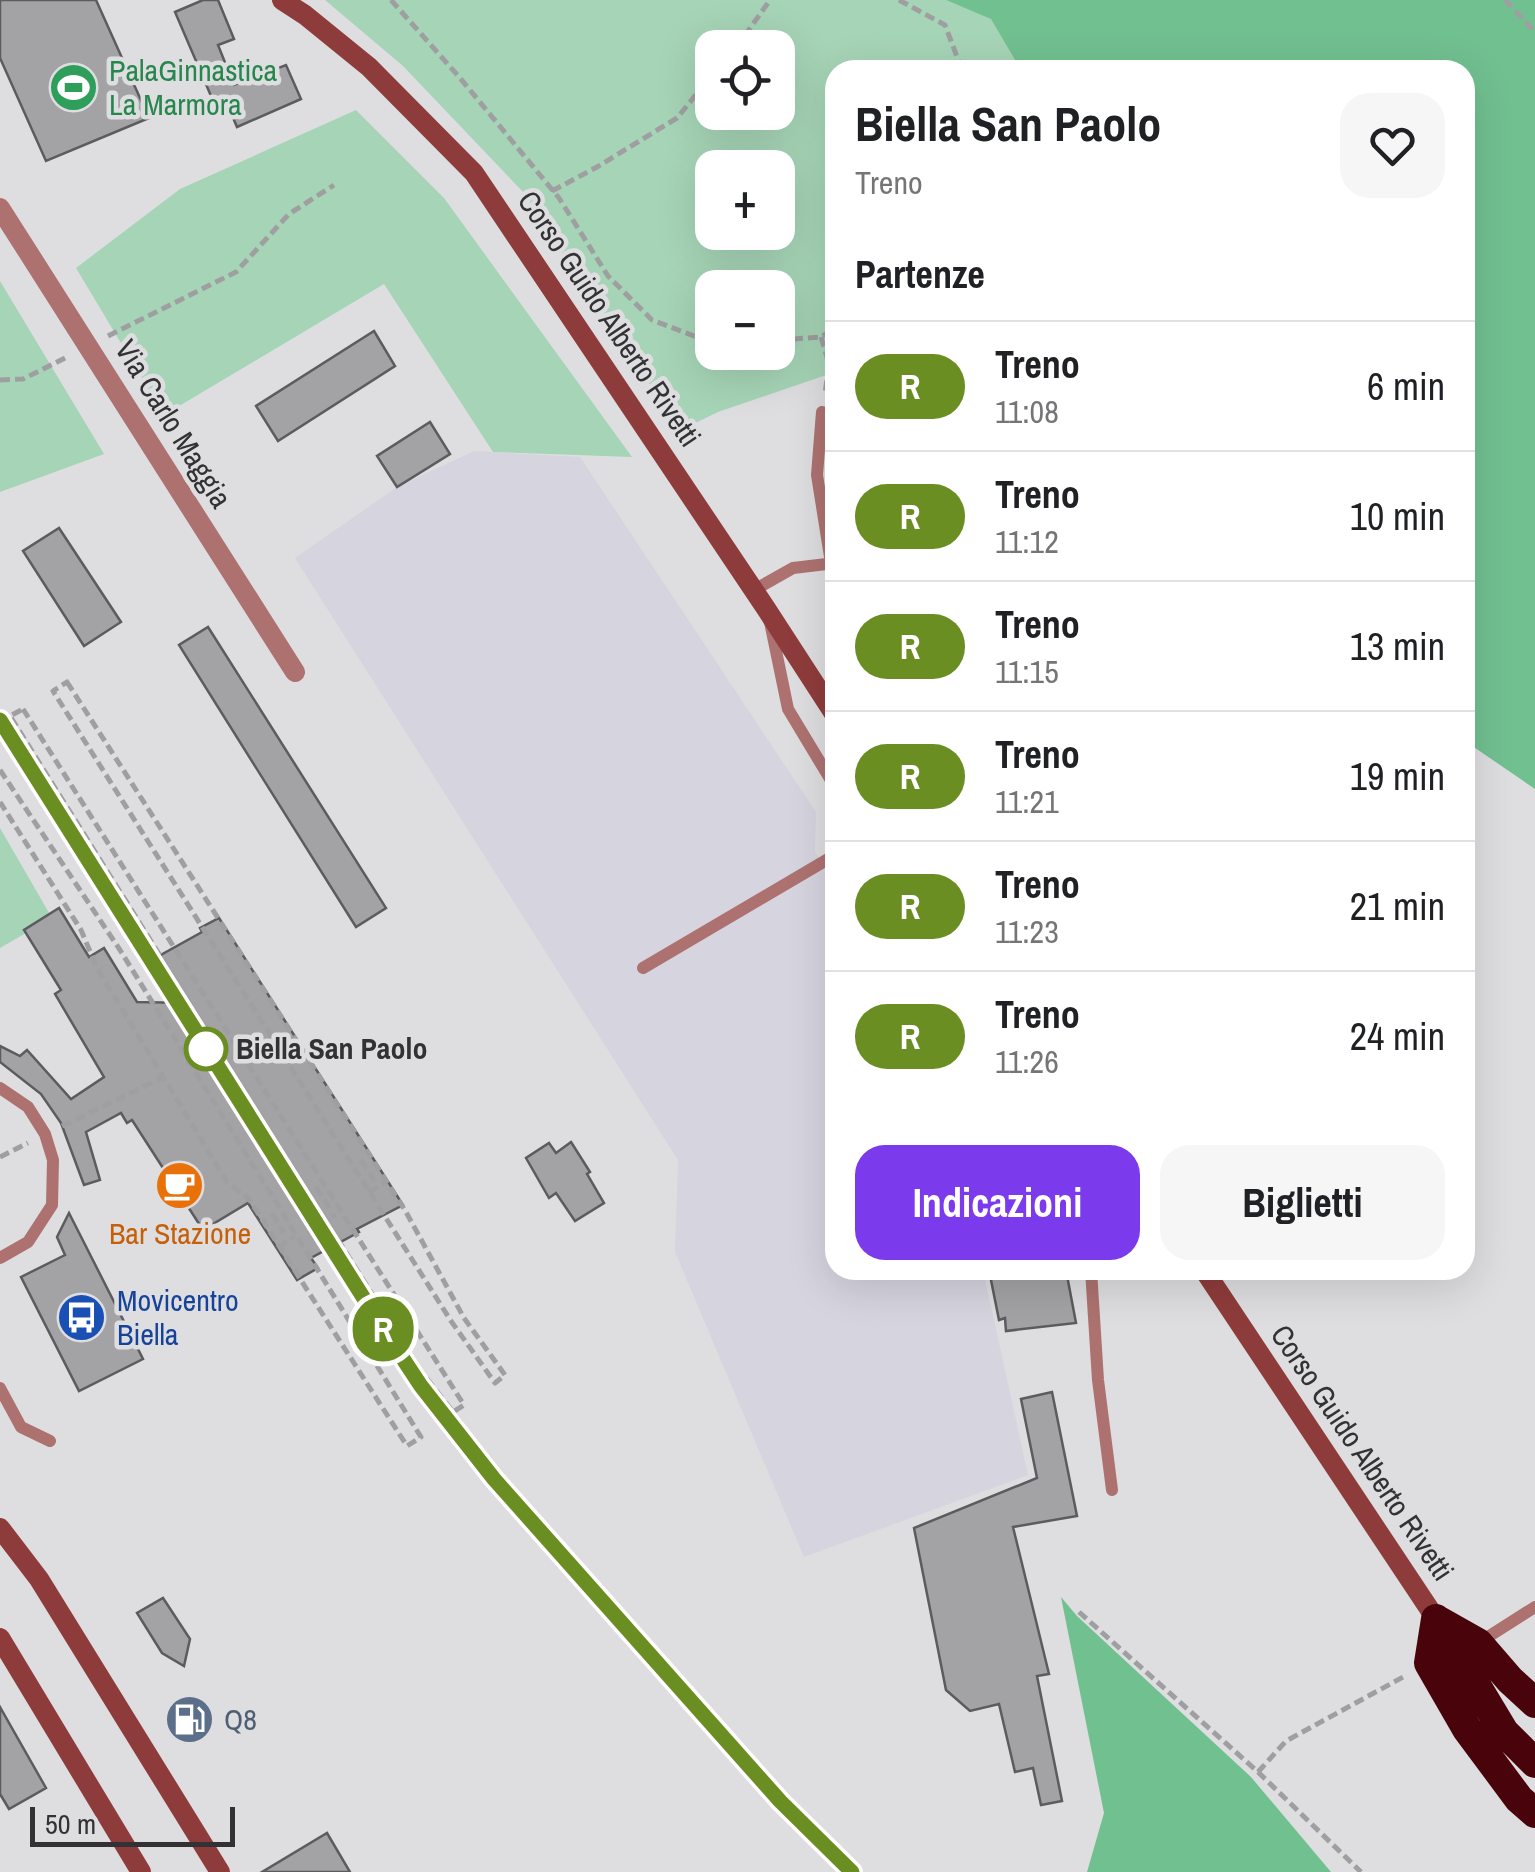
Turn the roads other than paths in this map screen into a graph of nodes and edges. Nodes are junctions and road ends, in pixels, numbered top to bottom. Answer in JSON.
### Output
{"nodes":[{"id":1,"x":282,"y":0,"type":"edge"},
{"id":2,"x":0,"y":208,"type":"edge"},
{"id":3,"x":822,"y":412,"type":"road end"},
{"id":4,"x":825,"y":522,"type":"edge"},
{"id":5,"x":825,"y":564,"type":"edge"},
{"id":6,"x":754,"y":590,"type":"junction"},
{"id":7,"x":767,"y":610,"type":"junction"},
{"id":8,"x":295,"y":672,"type":"dead end"},
{"id":9,"x":825,"y":700,"type":"edge"},
{"id":10,"x":825,"y":771,"type":"edge"},
{"id":11,"x":825,"y":860,"type":"edge"},
{"id":12,"x":643,"y":968,"type":"dead end"},
{"id":13,"x":0,"y":1088,"type":"edge"},
{"id":14,"x":0,"y":1258,"type":"edge"},
{"id":15,"x":1092,"y":1280,"type":"edge"},
{"id":16,"x":1211,"y":1280,"type":"edge"},
{"id":17,"x":0,"y":1388,"type":"edge"},
{"id":18,"x":50,"y":1441,"type":"dead end"},
{"id":19,"x":1112,"y":1490,"type":"dead end"},
{"id":20,"x":0,"y":1528,"type":"edge"},
{"id":21,"x":1535,"y":1607,"type":"edge"},
{"id":22,"x":1436,"y":1619,"type":"junction"},
{"id":23,"x":0,"y":1638,"type":"edge"},
{"id":24,"x":1478,"y":1643,"type":"junction"},
{"id":25,"x":1535,"y":1703,"type":"edge"},
{"id":26,"x":1535,"y":1763,"type":"edge"},
{"id":27,"x":1535,"y":1813,"type":"edge"},
{"id":28,"x":141,"y":1872,"type":"edge"},
{"id":29,"x":220,"y":1872,"type":"edge"}],
"edges":[{"from":1,"to":6,"type":"main road","name":"Corso Guido Alberto Rivetti"},
{"from":2,"to":8,"type":"street","name":"Via Carlo Maggia"},
{"from":3,"to":4,"type":"lane"},
{"from":5,"to":6,"type":"lane"},
{"from":6,"to":7,"type":"main road","name":"Corso Guido Alberto Rivetti"},
{"from":7,"to":9,"type":"main road","name":"Corso Guido Alberto Rivetti"},
{"from":7,"to":10,"type":"lane"},
{"from":11,"to":12,"type":"lane"},
{"from":13,"to":14,"type":"lane"},
{"from":15,"to":19,"type":"lane"},
{"from":16,"to":22,"type":"main road","name":"Corso Guido Alberto Rivetti"},
{"from":17,"to":18,"type":"lane"},
{"from":20,"to":29,"type":"main road"},
{"from":21,"to":24,"type":"lane"},
{"from":22,"to":24,"type":"highway"},
{"from":22,"to":26,"type":"highway"},
{"from":22,"to":27,"type":"highway"},
{"from":23,"to":28,"type":"main road"},
{"from":24,"to":25,"type":"highway"}]}
